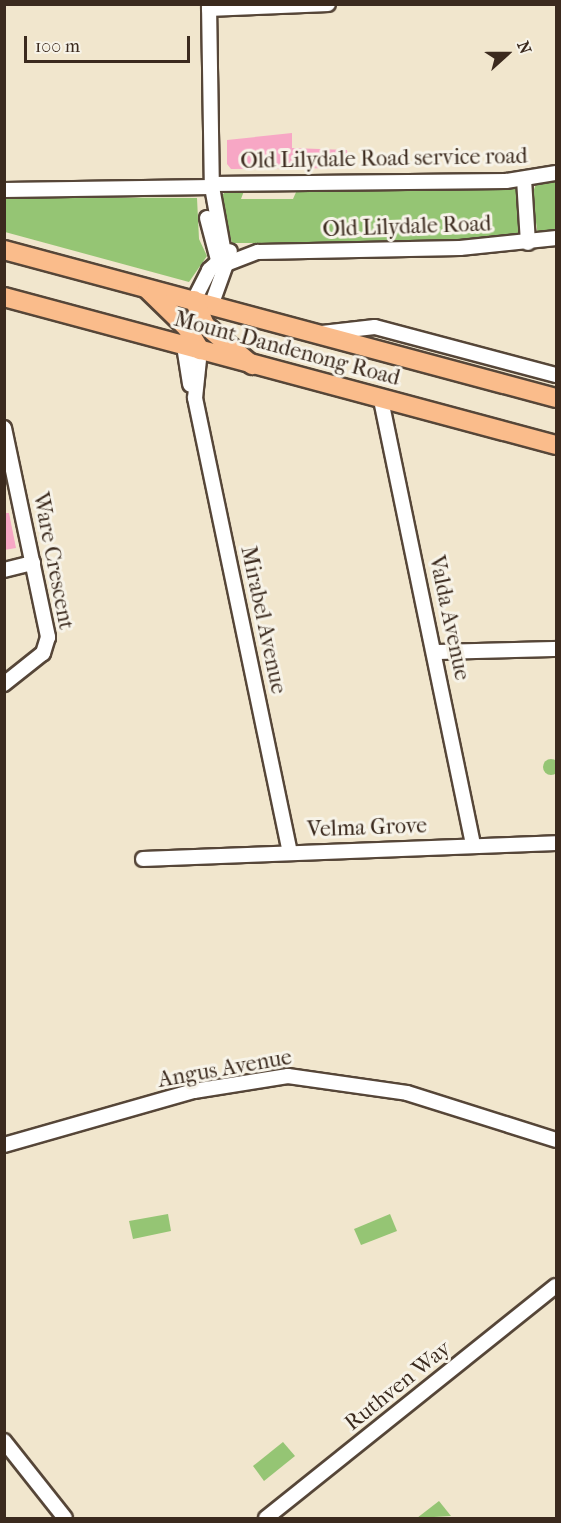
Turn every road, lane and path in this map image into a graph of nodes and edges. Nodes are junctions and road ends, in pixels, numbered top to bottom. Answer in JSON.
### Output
{"nodes":[{"id":1,"x":328,"y":4,"type":"edge"},
{"id":2,"x":209,"y":7,"type":"edge"},
{"id":3,"x":556,"y":173,"type":"edge"},
{"id":4,"x":524,"y":178,"type":"junction"},
{"id":5,"x":212,"y":185,"type":"junction"},
{"id":6,"x":4,"y":190,"type":"edge"},
{"id":7,"x":556,"y":238,"type":"edge"},
{"id":8,"x":528,"y":243,"type":"junction"},
{"id":9,"x":4,"y":250,"type":"edge"},
{"id":10,"x":223,"y":258,"type":"junction"},
{"id":11,"x":147,"y":289,"type":"junction"},
{"id":12,"x":4,"y":297,"type":"edge"},
{"id":13,"x":203,"y":303,"type":"junction"},
{"id":14,"x":314,"y":335,"type":"junction"},
{"id":15,"x":194,"y":337,"type":"junction"},
{"id":16,"x":252,"y":365,"type":"junction"},
{"id":17,"x":556,"y":375,"type":"edge"},
{"id":18,"x":556,"y":398,"type":"edge"},
{"id":19,"x":381,"y":400,"type":"junction"},
{"id":20,"x":4,"y":428,"type":"edge"},
{"id":21,"x":556,"y":445,"type":"edge"},
{"id":22,"x":33,"y":563,"type":"junction"},
{"id":23,"x":4,"y":570,"type":"edge"},
{"id":24,"x":556,"y":649,"type":"edge"},
{"id":25,"x":435,"y":652,"type":"junction"},
{"id":26,"x":4,"y":684,"type":"edge"},
{"id":27,"x":556,"y":843,"type":"edge"},
{"id":28,"x":473,"y":846,"type":"junction"},
{"id":29,"x":290,"y":851,"type":"junction"},
{"id":30,"x":143,"y":859,"type":"dead end"},
{"id":31,"x":556,"y":1140,"type":"edge"},
{"id":32,"x":4,"y":1144,"type":"edge"},
{"id":33,"x":556,"y":1286,"type":"edge"},
{"id":34,"x":4,"y":1441,"type":"edge"},
{"id":35,"x":65,"y":1518,"type":"edge"},
{"id":36,"x":266,"y":1518,"type":"edge"}],
"edges":[{"from":1,"to":2,"type":"street"},
{"from":2,"to":5,"type":"street"},
{"from":3,"to":4,"type":"street","name":"Old Lilydale Road service road"},
{"from":4,"to":5,"type":"street","name":"Old Lilydale Road service road"},
{"from":4,"to":8,"type":"street"},
{"from":5,"to":6,"type":"street"},
{"from":5,"to":10,"type":"street"},
{"from":7,"to":8,"type":"street","name":"Old Lilydale Road"},
{"from":8,"to":10,"type":"street","name":"Old Lilydale Road"},
{"from":9,"to":11,"type":"main road","name":"Mount Dandenong Road"},
{"from":10,"to":13,"type":"street"},
{"from":11,"to":13,"type":"main road","name":"Mount Dandenong Road"},
{"from":11,"to":15,"type":"main road"},
{"from":12,"to":15,"type":"main road","name":"Mount Dandenong Road"},
{"from":13,"to":14,"type":"main road","name":"Mount Dandenong Road"},
{"from":13,"to":15,"type":"main road"},
{"from":14,"to":17,"type":"street","name":"Mount Dandenong Road"},
{"from":14,"to":18,"type":"main road","name":"Mount Dandenong Road"},
{"from":15,"to":16,"type":"main road","name":"Mount Dandenong Road"},
{"from":15,"to":16,"type":"main road"},
{"from":15,"to":29,"type":"street","name":"Mirabel Avenue"},
{"from":16,"to":19,"type":"main road","name":"Mount Dandenong Road"},
{"from":19,"to":21,"type":"main road","name":"Mount Dandenong Road"},
{"from":19,"to":25,"type":"street","name":"Valda Avenue"},
{"from":20,"to":22,"type":"street","name":"Ware Crescent"},
{"from":22,"to":23,"type":"street"},
{"from":22,"to":26,"type":"street","name":"Ware Crescent"},
{"from":24,"to":25,"type":"street"},
{"from":25,"to":28,"type":"street","name":"Valda Avenue"},
{"from":27,"to":28,"type":"street","name":"Velma Grove"},
{"from":28,"to":29,"type":"street","name":"Velma Grove"},
{"from":29,"to":30,"type":"street","name":"Velma Grove"},
{"from":31,"to":32,"type":"street","name":"Angus Avenue"},
{"from":33,"to":36,"type":"street","name":"Ruthven Way"},
{"from":34,"to":35,"type":"street"}]}
